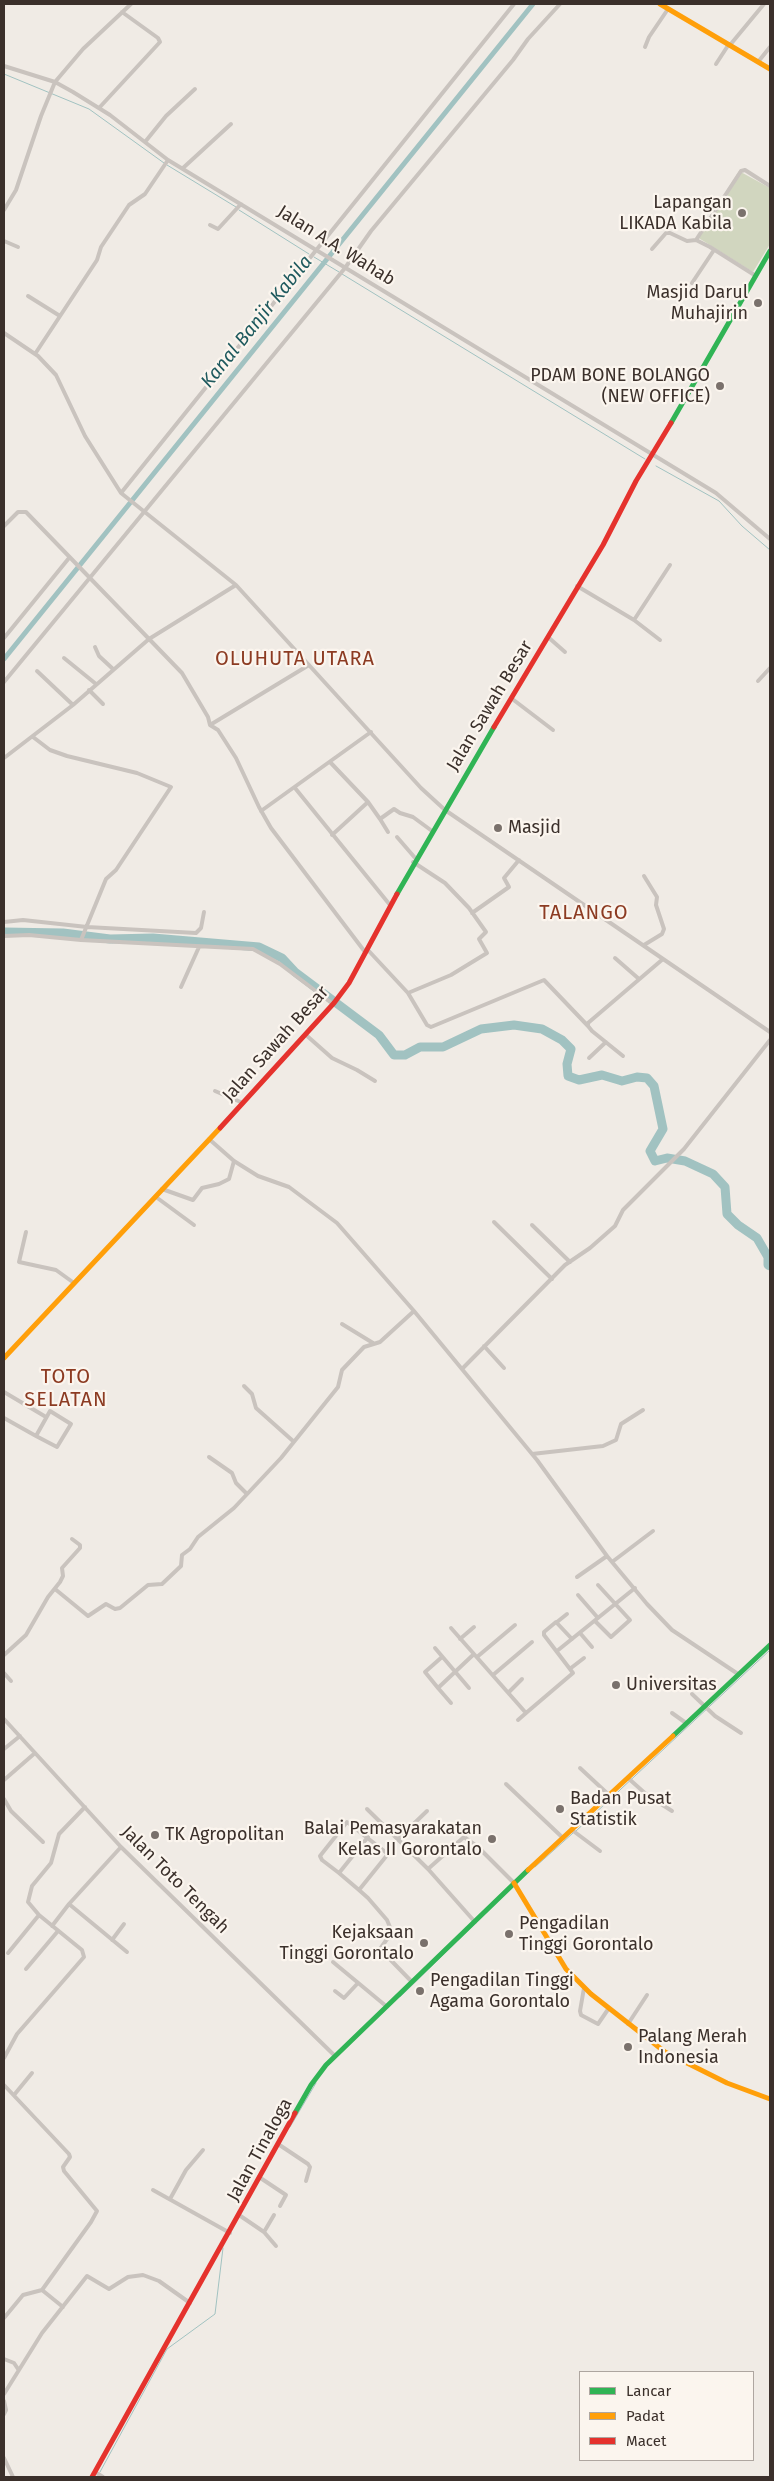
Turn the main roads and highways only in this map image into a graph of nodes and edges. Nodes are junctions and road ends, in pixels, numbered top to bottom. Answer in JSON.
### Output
{"nodes":[{"id":1,"x":660,"y":4,"type":"edge"},
{"id":2,"x":770,"y":69,"type":"edge"},
{"id":3,"x":770,"y":251,"type":"edge"},
{"id":4,"x":4,"y":1358,"type":"edge"},
{"id":5,"x":770,"y":1645,"type":"edge"},
{"id":6,"x":514,"y":1883,"type":"junction"},
{"id":7,"x":770,"y":2099,"type":"edge"},
{"id":8,"x":94,"y":2475,"type":"edge"}],
"edges":[{"from":1,"to":2,"type":"main road"},
{"from":3,"to":4,"type":"main road","name":"Jalan Sawah Besar"},
{"from":5,"to":6,"type":"main road","name":"Jalan Tinaloga"},
{"from":6,"to":7,"type":"main road"},
{"from":6,"to":8,"type":"main road","name":"Jalan Tinaloga"}]}
